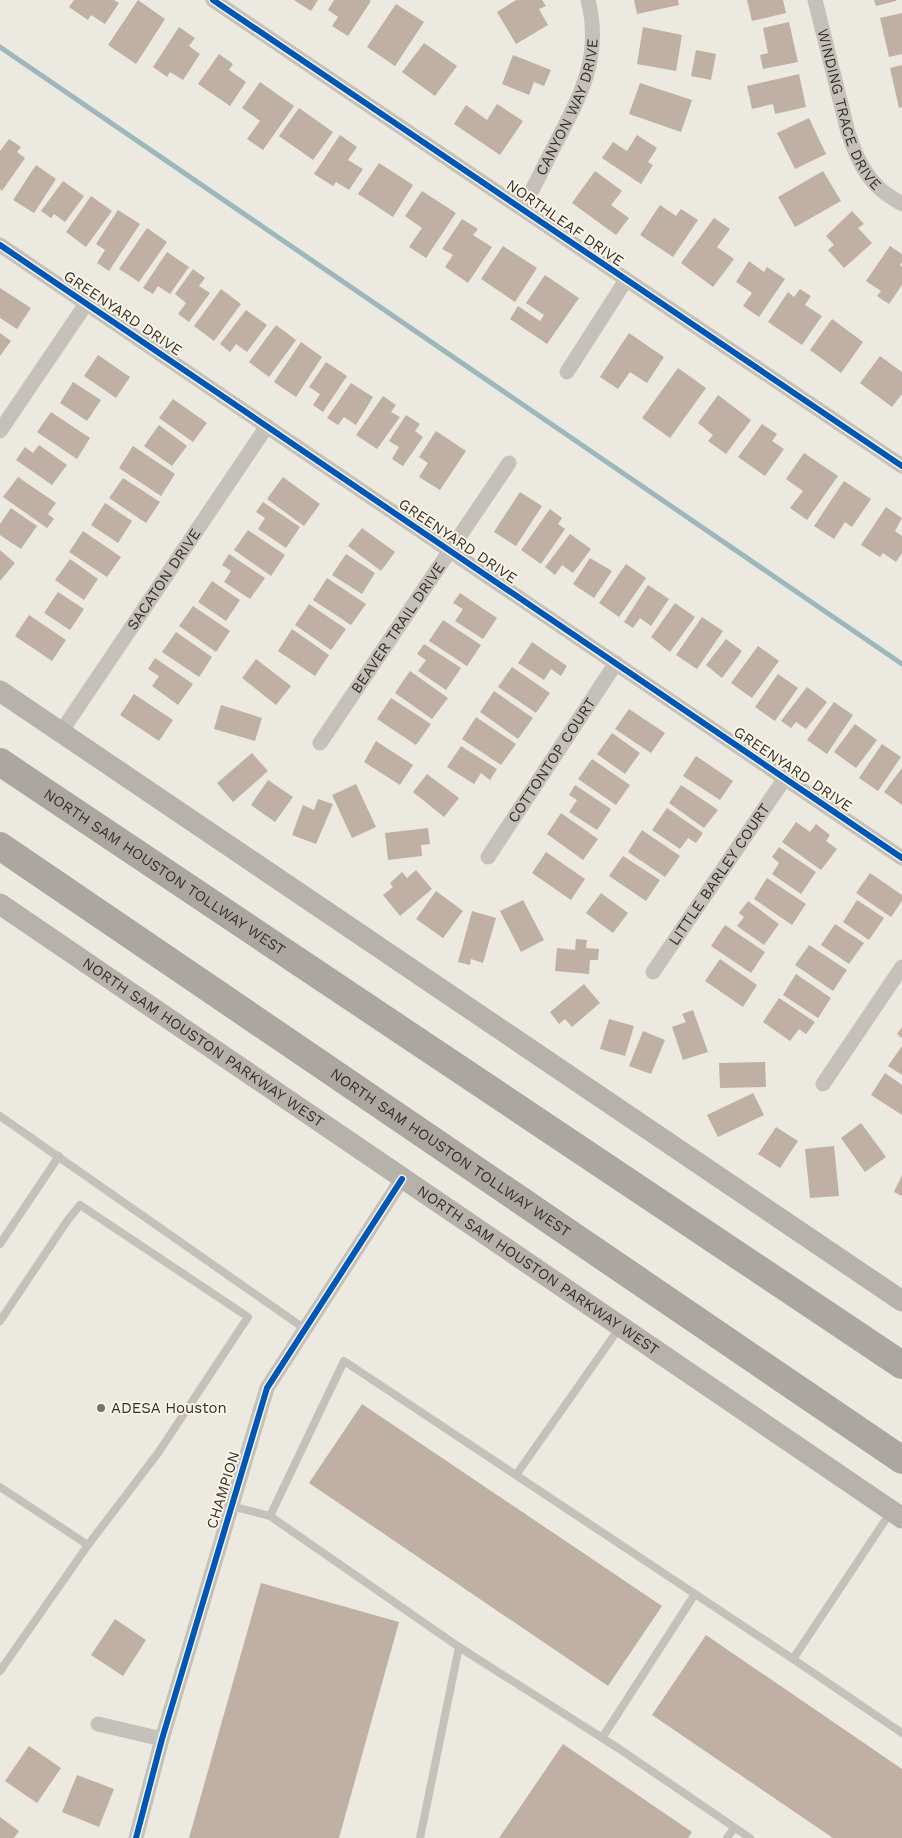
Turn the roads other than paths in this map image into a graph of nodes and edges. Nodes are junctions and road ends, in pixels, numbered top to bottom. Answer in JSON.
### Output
{"nodes":[{"id":1,"x":214,"y":0,"type":"edge"},
{"id":2,"x":588,"y":0,"type":"edge"},
{"id":3,"x":815,"y":0,"type":"edge"},
{"id":4,"x":902,"y":204,"type":"edge"},
{"id":5,"x":523,"y":208,"type":"junction"},
{"id":6,"x":0,"y":245,"type":"edge"},
{"id":7,"x":626,"y":280,"type":"junction"},
{"id":8,"x":86,"y":304,"type":"junction"},
{"id":9,"x":567,"y":372,"type":"dead end"},
{"id":10,"x":267,"y":426,"type":"junction"},
{"id":11,"x":0,"y":432,"type":"edge"},
{"id":12,"x":509,"y":463,"type":"dead end"},
{"id":13,"x":901,"y":463,"type":"edge"},
{"id":14,"x":450,"y":551,"type":"junction"},
{"id":15,"x":616,"y":664,"type":"junction"},
{"id":16,"x":0,"y":691,"type":"edge"},
{"id":17,"x":61,"y":732,"type":"junction"},
{"id":18,"x":320,"y":743,"type":"dead end"},
{"id":19,"x":0,"y":762,"type":"edge"},
{"id":20,"x":785,"y":778,"type":"junction"},
{"id":21,"x":0,"y":846,"type":"edge"},
{"id":22,"x":488,"y":857,"type":"dead end"},
{"id":23,"x":902,"y":858,"type":"edge"},
{"id":24,"x":0,"y":904,"type":"edge"},
{"id":25,"x":902,"y":968,"type":"edge"},
{"id":26,"x":653,"y":972,"type":"dead end"},
{"id":27,"x":823,"y":1084,"type":"dead end"},
{"id":28,"x":0,"y":1116,"type":"edge"},
{"id":29,"x":59,"y":1156,"type":"junction"},
{"id":30,"x":402,"y":1179,"type":"junction"},
{"id":31,"x":0,"y":1244,"type":"edge"},
{"id":32,"x":902,"y":1301,"type":"edge"},
{"id":33,"x":0,"y":1321,"type":"edge"},
{"id":34,"x":620,"y":1327,"type":"junction"},
{"id":35,"x":305,"y":1329,"type":"junction"},
{"id":36,"x":902,"y":1365,"type":"edge"},
{"id":37,"x":902,"y":1460,"type":"edge"},
{"id":38,"x":516,"y":1475,"type":"junction"},
{"id":39,"x":0,"y":1487,"type":"edge"},
{"id":40,"x":231,"y":1506,"type":"junction"},
{"id":41,"x":897,"y":1515,"type":"edge"},
{"id":42,"x":270,"y":1516,"type":"junction"},
{"id":43,"x":88,"y":1545,"type":"junction"},
{"id":44,"x":695,"y":1594,"type":"junction"},
{"id":45,"x":459,"y":1647,"type":"junction"},
{"id":46,"x":793,"y":1658,"type":"junction"},
{"id":47,"x":0,"y":1672,"type":"edge"},
{"id":48,"x":98,"y":1724,"type":"dead end"},
{"id":49,"x":902,"y":1733,"type":"edge"},
{"id":50,"x":602,"y":1738,"type":"junction"},
{"id":51,"x":162,"y":1739,"type":"junction"},
{"id":52,"x":734,"y":1828,"type":"junction"},
{"id":53,"x":136,"y":1838,"type":"edge"},
{"id":54,"x":420,"y":1838,"type":"edge"},
{"id":55,"x":727,"y":1838,"type":"edge"},
{"id":56,"x":750,"y":1838,"type":"edge"}],
"edges":[{"from":1,"to":5,"type":"street","name":"NORTHLEAF DRIVE"},
{"from":2,"to":5,"type":"street","name":"CANYON WAY DRIVE"},
{"from":3,"to":4,"type":"street","name":"WINDING TRACE DRIVE"},
{"from":5,"to":7,"type":"street","name":"NORTHLEAF DRIVE"},
{"from":6,"to":8,"type":"street","name":"GREENYARD DRIVE"},
{"from":7,"to":9,"type":"street"},
{"from":7,"to":13,"type":"street","name":"NORTHLEAF DRIVE"},
{"from":8,"to":10,"type":"street","name":"GREENYARD DRIVE"},
{"from":8,"to":11,"type":"street"},
{"from":10,"to":14,"type":"street","name":"GREENYARD DRIVE"},
{"from":10,"to":17,"type":"street","name":"SACATON DRIVE"},
{"from":12,"to":14,"type":"street","name":"BEAVER TRAIL DRIVE"},
{"from":14,"to":15,"type":"street","name":"GREENYARD DRIVE"},
{"from":14,"to":18,"type":"street","name":"BEAVER TRAIL DRIVE"},
{"from":15,"to":20,"type":"street","name":"GREENYARD DRIVE"},
{"from":15,"to":22,"type":"street","name":"COTTONTOP COURT"},
{"from":16,"to":17,"type":"main road"},
{"from":17,"to":32,"type":"main road"},
{"from":19,"to":36,"type":"highway","name":"NORTH SAM HOUSTON TOLLWAY WEST"},
{"from":20,"to":23,"type":"street","name":"GREENYARD DRIVE"},
{"from":20,"to":26,"type":"street","name":"LITTLE BARLEY COURT"},
{"from":21,"to":37,"type":"highway","name":"NORTH SAM HOUSTON TOLLWAY WEST"},
{"from":24,"to":30,"type":"main road","name":"NORTH SAM HOUSTON PARKWAY WEST"},
{"from":25,"to":27,"type":"street"},
{"from":28,"to":29,"type":"lane"},
{"from":29,"to":31,"type":"lane"},
{"from":29,"to":35,"type":"lane"},
{"from":30,"to":34,"type":"main road","name":"NORTH SAM HOUSTON PARKWAY WEST"},
{"from":30,"to":35,"type":"street","name":"CHAMPION"},
{"from":33,"to":43,"type":"lane"},
{"from":34,"to":38,"type":"lane"},
{"from":34,"to":41,"type":"main road","name":"NORTH SAM HOUSTON PARKWAY WEST"},
{"from":35,"to":40,"type":"street","name":"CHAMPION"},
{"from":38,"to":42,"type":"lane"},
{"from":38,"to":44,"type":"lane"},
{"from":39,"to":43,"type":"lane"},
{"from":40,"to":42,"type":"lane"},
{"from":40,"to":51,"type":"street","name":"CHAMPION"},
{"from":41,"to":46,"type":"lane"},
{"from":42,"to":45,"type":"lane"},
{"from":43,"to":47,"type":"lane"},
{"from":44,"to":46,"type":"lane"},
{"from":44,"to":50,"type":"lane"},
{"from":45,"to":50,"type":"lane"},
{"from":45,"to":54,"type":"lane"},
{"from":46,"to":49,"type":"lane"},
{"from":48,"to":51,"type":"street"},
{"from":50,"to":52,"type":"lane"},
{"from":51,"to":53,"type":"street","name":"CHAMPION"},
{"from":52,"to":55,"type":"lane"},
{"from":52,"to":56,"type":"lane"}]}
